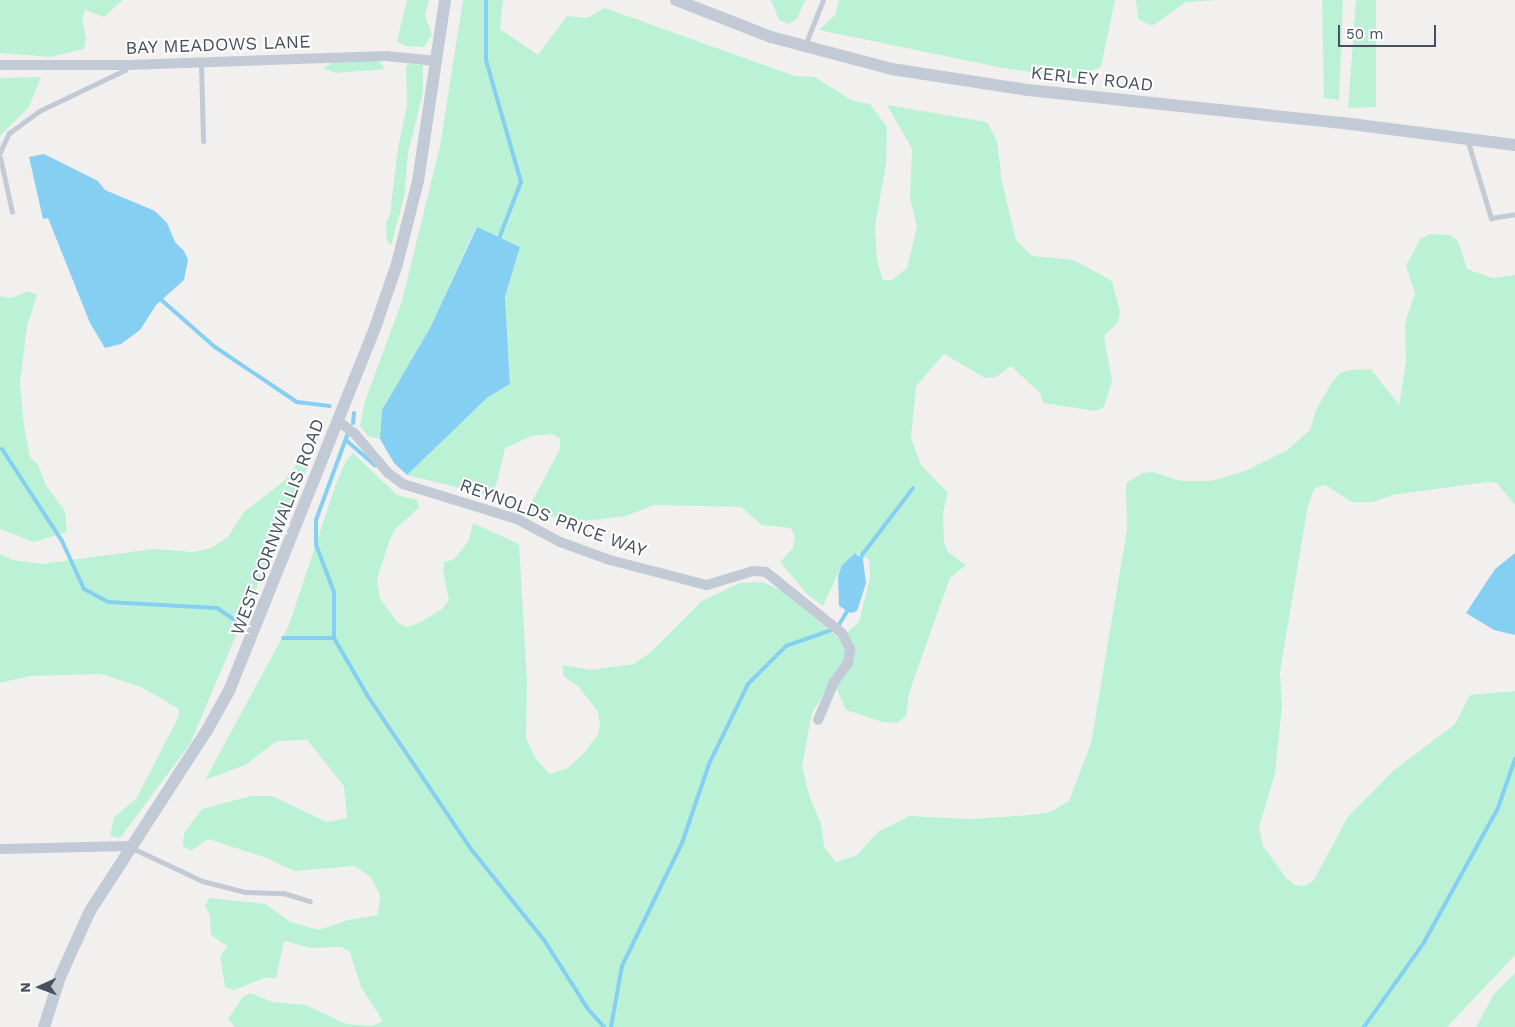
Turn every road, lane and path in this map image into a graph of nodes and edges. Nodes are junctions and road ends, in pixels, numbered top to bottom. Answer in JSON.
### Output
{"nodes":[{"id":1,"x":445,"y":0,"type":"edge"},
{"id":2,"x":676,"y":0,"type":"edge"},
{"id":3,"x":824,"y":0,"type":"edge"},
{"id":4,"x":804,"y":47,"type":"junction"},
{"id":5,"x":201,"y":62,"type":"junction"},
{"id":6,"x":437,"y":62,"type":"junction"},
{"id":7,"x":0,"y":65,"type":"edge"},
{"id":8,"x":128,"y":65,"type":"junction"},
{"id":9,"x":1466,"y":139,"type":"junction"},
{"id":10,"x":203,"y":141,"type":"dead end"},
{"id":11,"x":1515,"y":145,"type":"edge"},
{"id":12,"x":0,"y":152,"type":"edge"},
{"id":13,"x":0,"y":157,"type":"edge"},
{"id":14,"x":12,"y":212,"type":"dead end"},
{"id":15,"x":1515,"y":214,"type":"edge"},
{"id":16,"x":338,"y":421,"type":"junction"},
{"id":17,"x":818,"y":720,"type":"dead end"},
{"id":18,"x":129,"y":846,"type":"junction"},
{"id":19,"x":0,"y":849,"type":"edge"},
{"id":20,"x":310,"y":900,"type":"dead end"},
{"id":21,"x":44,"y":1027,"type":"edge"}],
"edges":[{"from":1,"to":6,"type":"street","name":"WEST CORNWALLIS ROAD"},
{"from":2,"to":4,"type":"street","name":"KERLEY ROAD"},
{"from":3,"to":4,"type":"lane"},
{"from":4,"to":9,"type":"street","name":"KERLEY ROAD"},
{"from":5,"to":6,"type":"street","name":"BAY MEADOWS LANE"},
{"from":5,"to":8,"type":"street","name":"BAY MEADOWS LANE"},
{"from":5,"to":10,"type":"lane"},
{"from":6,"to":16,"type":"street","name":"WEST CORNWALLIS ROAD"},
{"from":7,"to":8,"type":"street","name":"BAY MEADOWS LANE"},
{"from":8,"to":12,"type":"lane"},
{"from":9,"to":11,"type":"street","name":"KERLEY ROAD"},
{"from":9,"to":15,"type":"lane"},
{"from":13,"to":14,"type":"lane"},
{"from":16,"to":17,"type":"street","name":"REYNOLDS PRICE WAY"},
{"from":16,"to":18,"type":"street","name":"WEST CORNWALLIS ROAD"},
{"from":18,"to":19,"type":"street"},
{"from":18,"to":20,"type":"lane"},
{"from":18,"to":21,"type":"street","name":"WEST CORNWALLIS ROAD"}]}
